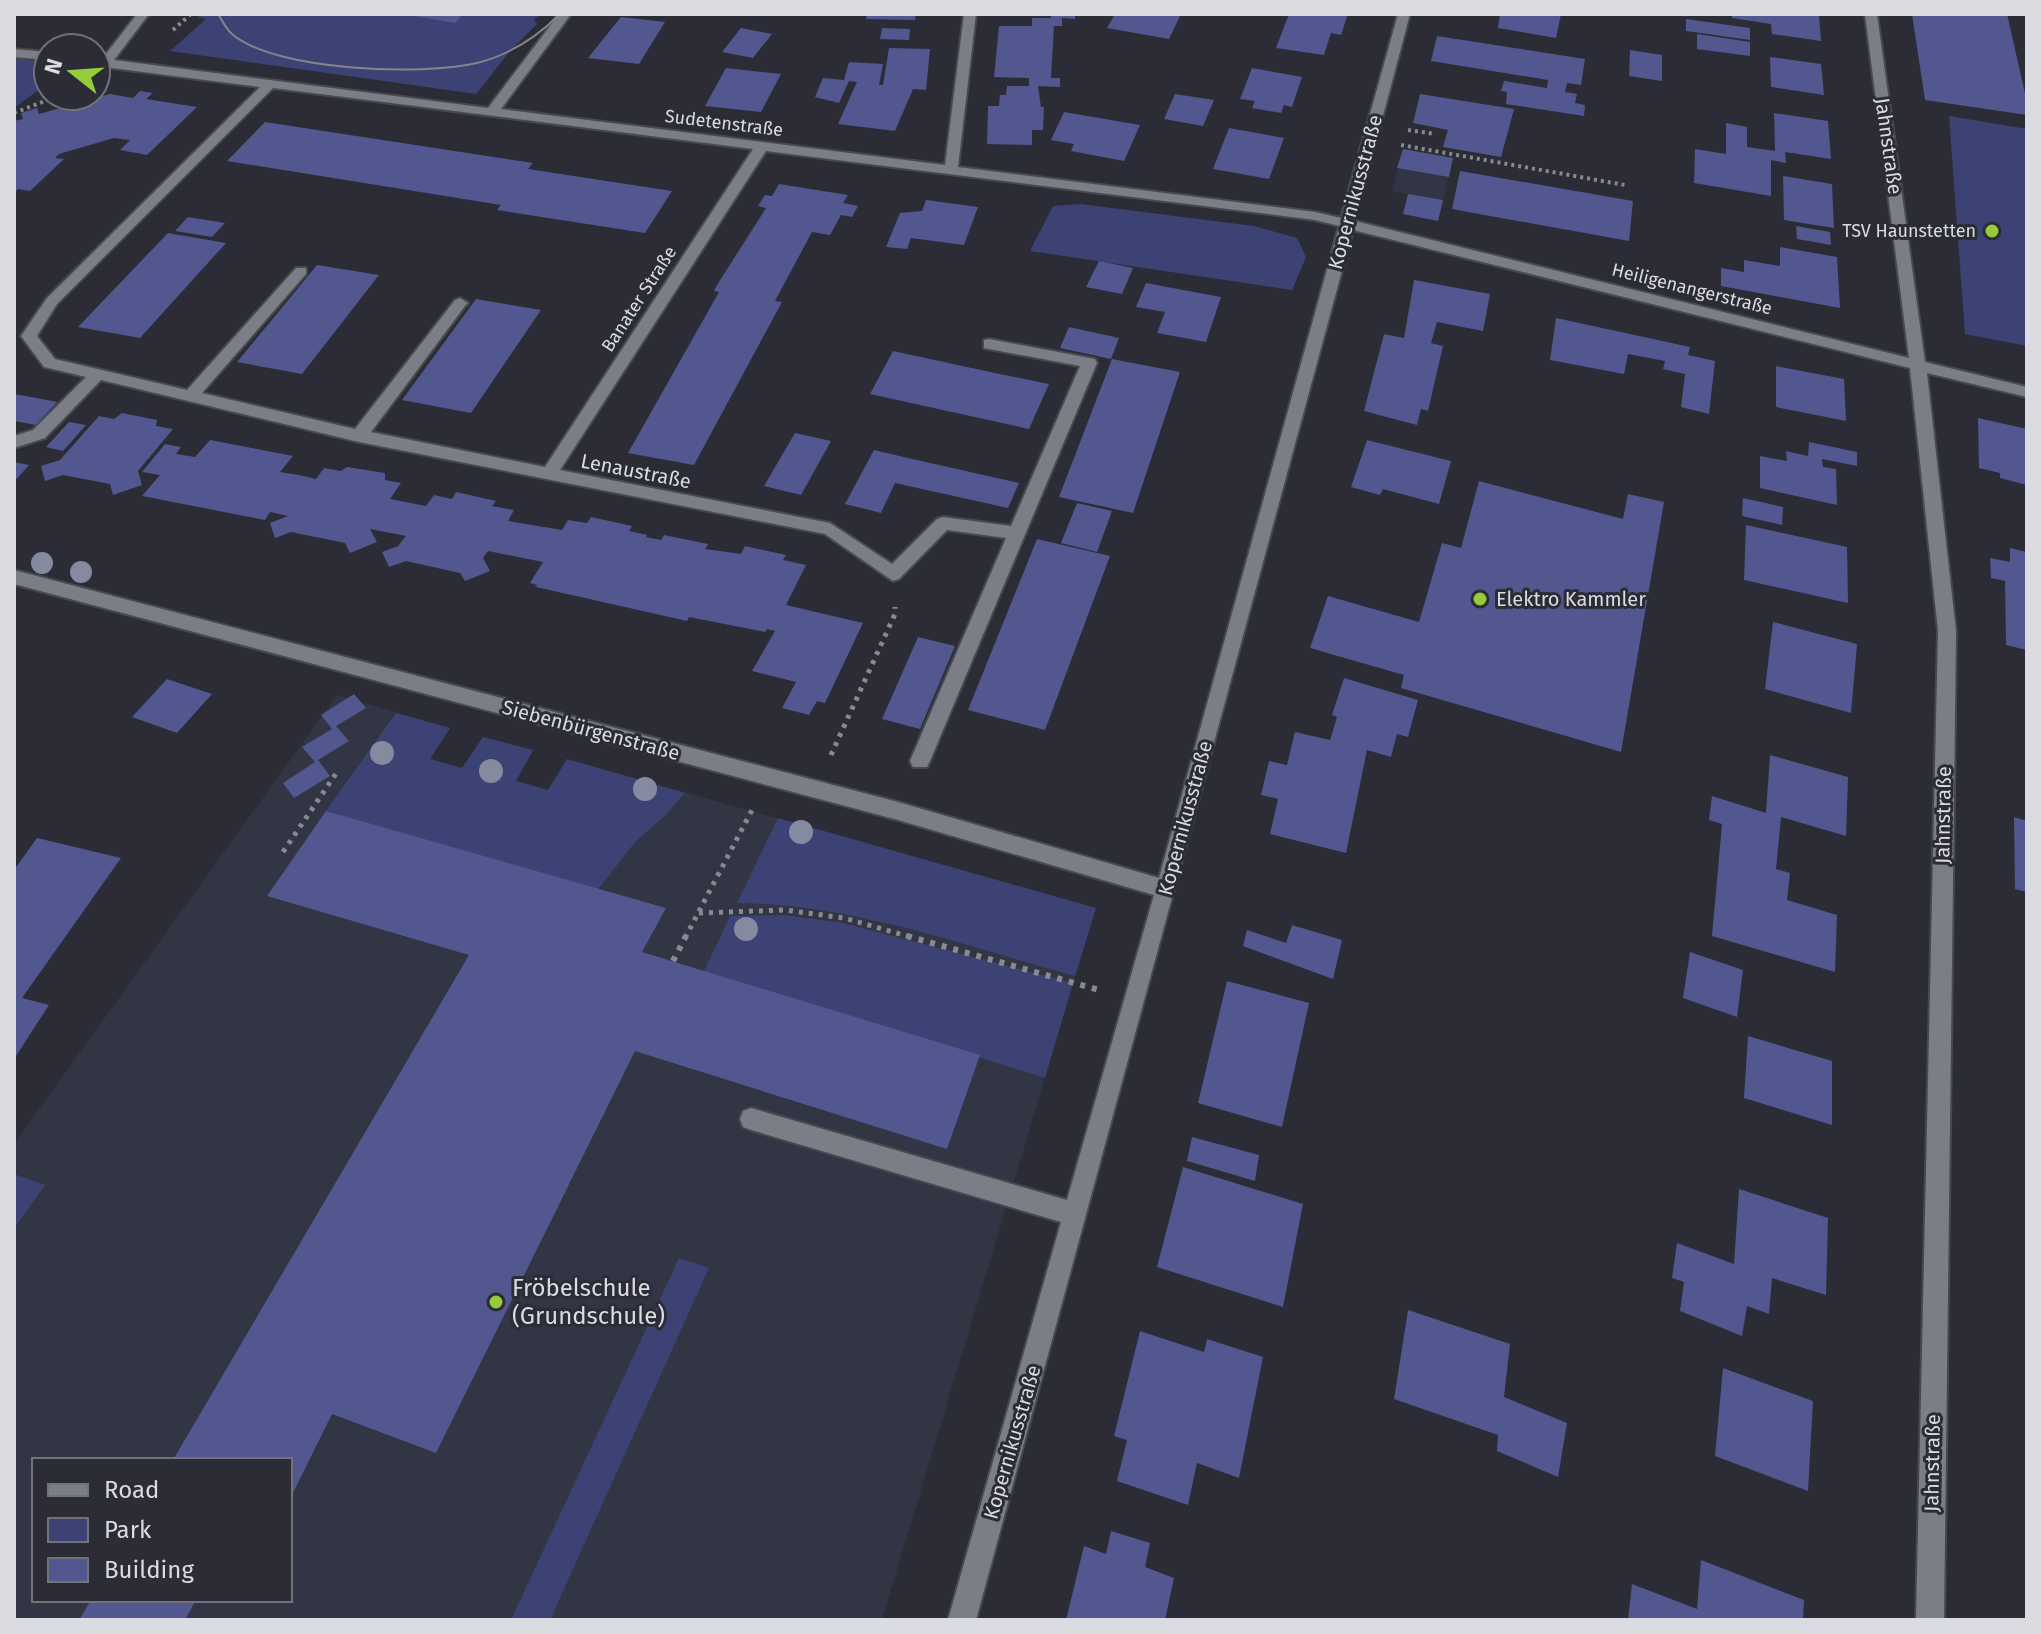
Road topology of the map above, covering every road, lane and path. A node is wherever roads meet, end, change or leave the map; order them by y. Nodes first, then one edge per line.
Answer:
1 (143, 14) edge
2 (565, 14) edge
3 (970, 14) edge
4 (1404, 14) edge
5 (1871, 14) edge
6 (112, 49) edge
7 (112, 64) edge
8 (269, 85) junction
9 (492, 112) junction
10 (1369, 140) junction
11 (762, 146) junction
12 (951, 169) junction
13 (1625, 185) dead end
14 (1347, 223) junction
15 (301, 271) dead end
16 (460, 303) dead end
17 (989, 344) dead end
18 (1918, 366) junction
19 (98, 374) junction
20 (2027, 392) edge
21 (192, 395) junction
22 (359, 436) junction
23 (14, 442) edge
24 (549, 474) junction
25 (1018, 533) junction
26 (893, 574) junction
27 (14, 577) edge
28 (920, 761) dead end
29 (337, 772) dead end
30 (769, 777) junction
31 (814, 789) junction
32 (283, 852) dead end
33 (1166, 889) junction
34 (699, 913) junction
35 (673, 961) dead end
36 (1135, 1001) junction
37 (751, 1119) dead end
38 (1076, 1214) junction
39 (962, 1620) edge
40 (1930, 1620) edge

1 - 6 street
2 - 9 street
3 - 12 street
4 - 10 street, Kopernikusstraße
5 - 18 street, Jahnstraße
7 - 8 street, Sudetenstraße
8 - 9 street, Sudetenstraße
8 - 19 street, Lenaustraße
9 - 11 street, Sudetenstraße
10 - 13 path
10 - 14 street, Kopernikusstraße
11 - 12 street, Sudetenstraße
11 - 24 street, Banater Straße
12 - 14 street, Sudetenstraße
14 - 18 street, Heiligenangerstraße
14 - 33 street, Kopernikusstraße
15 - 21 street
16 - 22 street
17 - 25 street
18 - 20 street, Heiligenangerstraße
18 - 40 street, Jahnstraße
19 - 21 street, Lenaustraße
19 - 23 street
21 - 22 street, Lenaustraße
22 - 24 street, Lenaustraße
24 - 26 street, Lenaustraße
25 - 26 street
25 - 28 street
26 - 31 path
27 - 30 street, Siebenbürgenstraße
29 - 32 path
30 - 31 street, Siebenbürgenstraße
30 - 34 path
31 - 33 street, Siebenbürgenstraße
33 - 36 street, Kopernikusstraße
34 - 35 path
34 - 36 path
36 - 38 street, Kopernikusstraße
37 - 38 street
38 - 39 street, Kopernikusstraße

